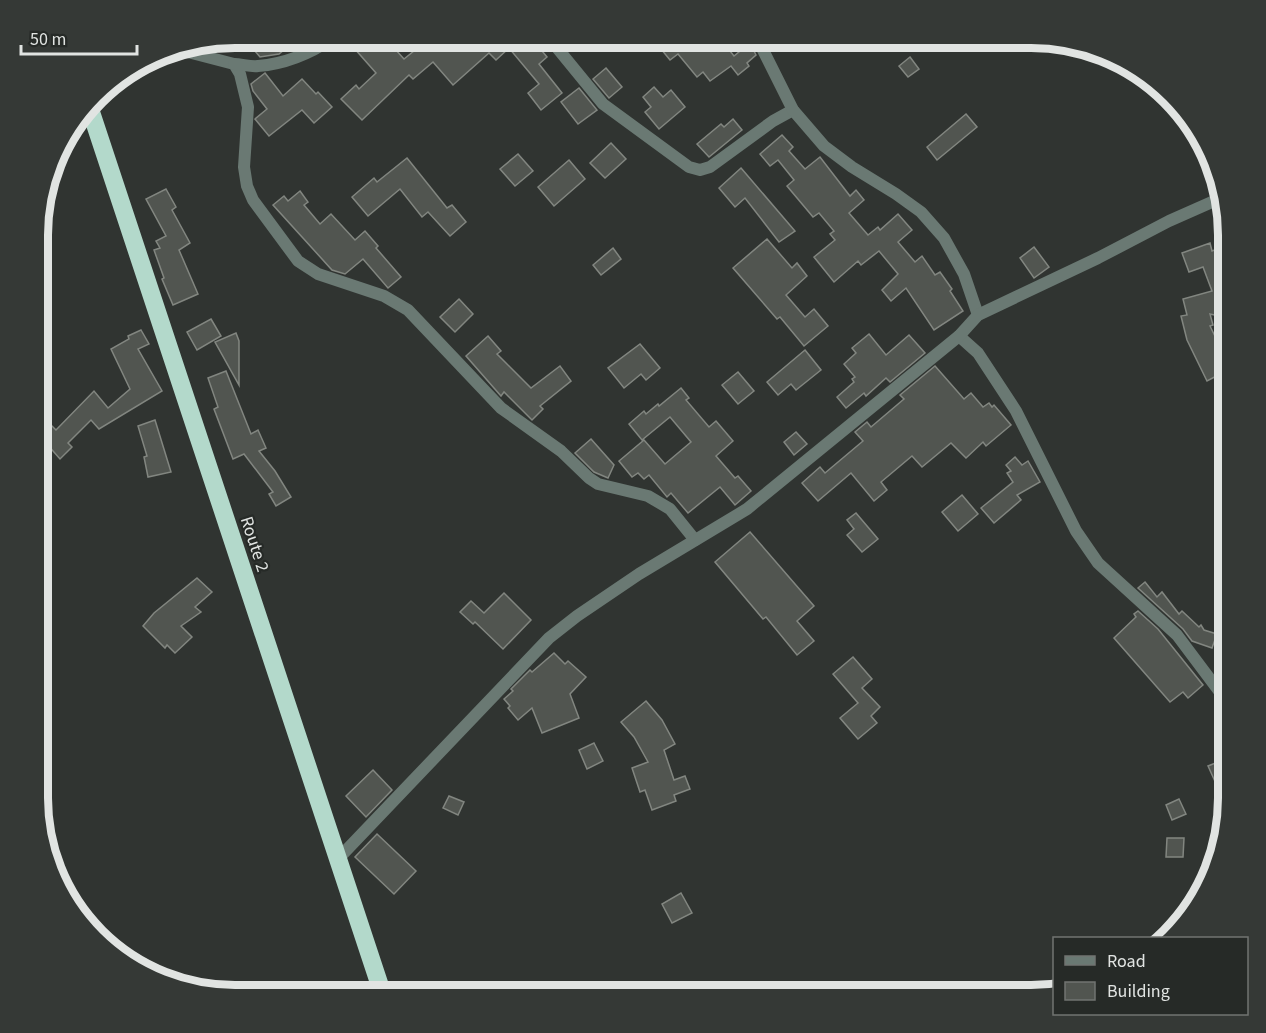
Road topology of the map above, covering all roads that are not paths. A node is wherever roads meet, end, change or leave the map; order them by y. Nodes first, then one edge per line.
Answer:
1 (315, 48) edge
2 (557, 48) edge
3 (762, 48) edge
4 (192, 53) edge
5 (234, 64) junction
6 (793, 110) junction
7 (92, 115) edge
8 (1214, 201) edge
9 (978, 315) junction
10 (959, 336) junction
11 (695, 540) junction
12 (1218, 690) edge
13 (337, 860) junction
14 (380, 985) edge

1 - 5 street
2 - 6 street
3 - 6 street
4 - 5 street
5 - 11 street
6 - 9 street
7 - 13 highway, Route 2
8 - 9 street
9 - 10 street
10 - 11 street
10 - 12 street
11 - 13 street
13 - 14 highway, Route 2

